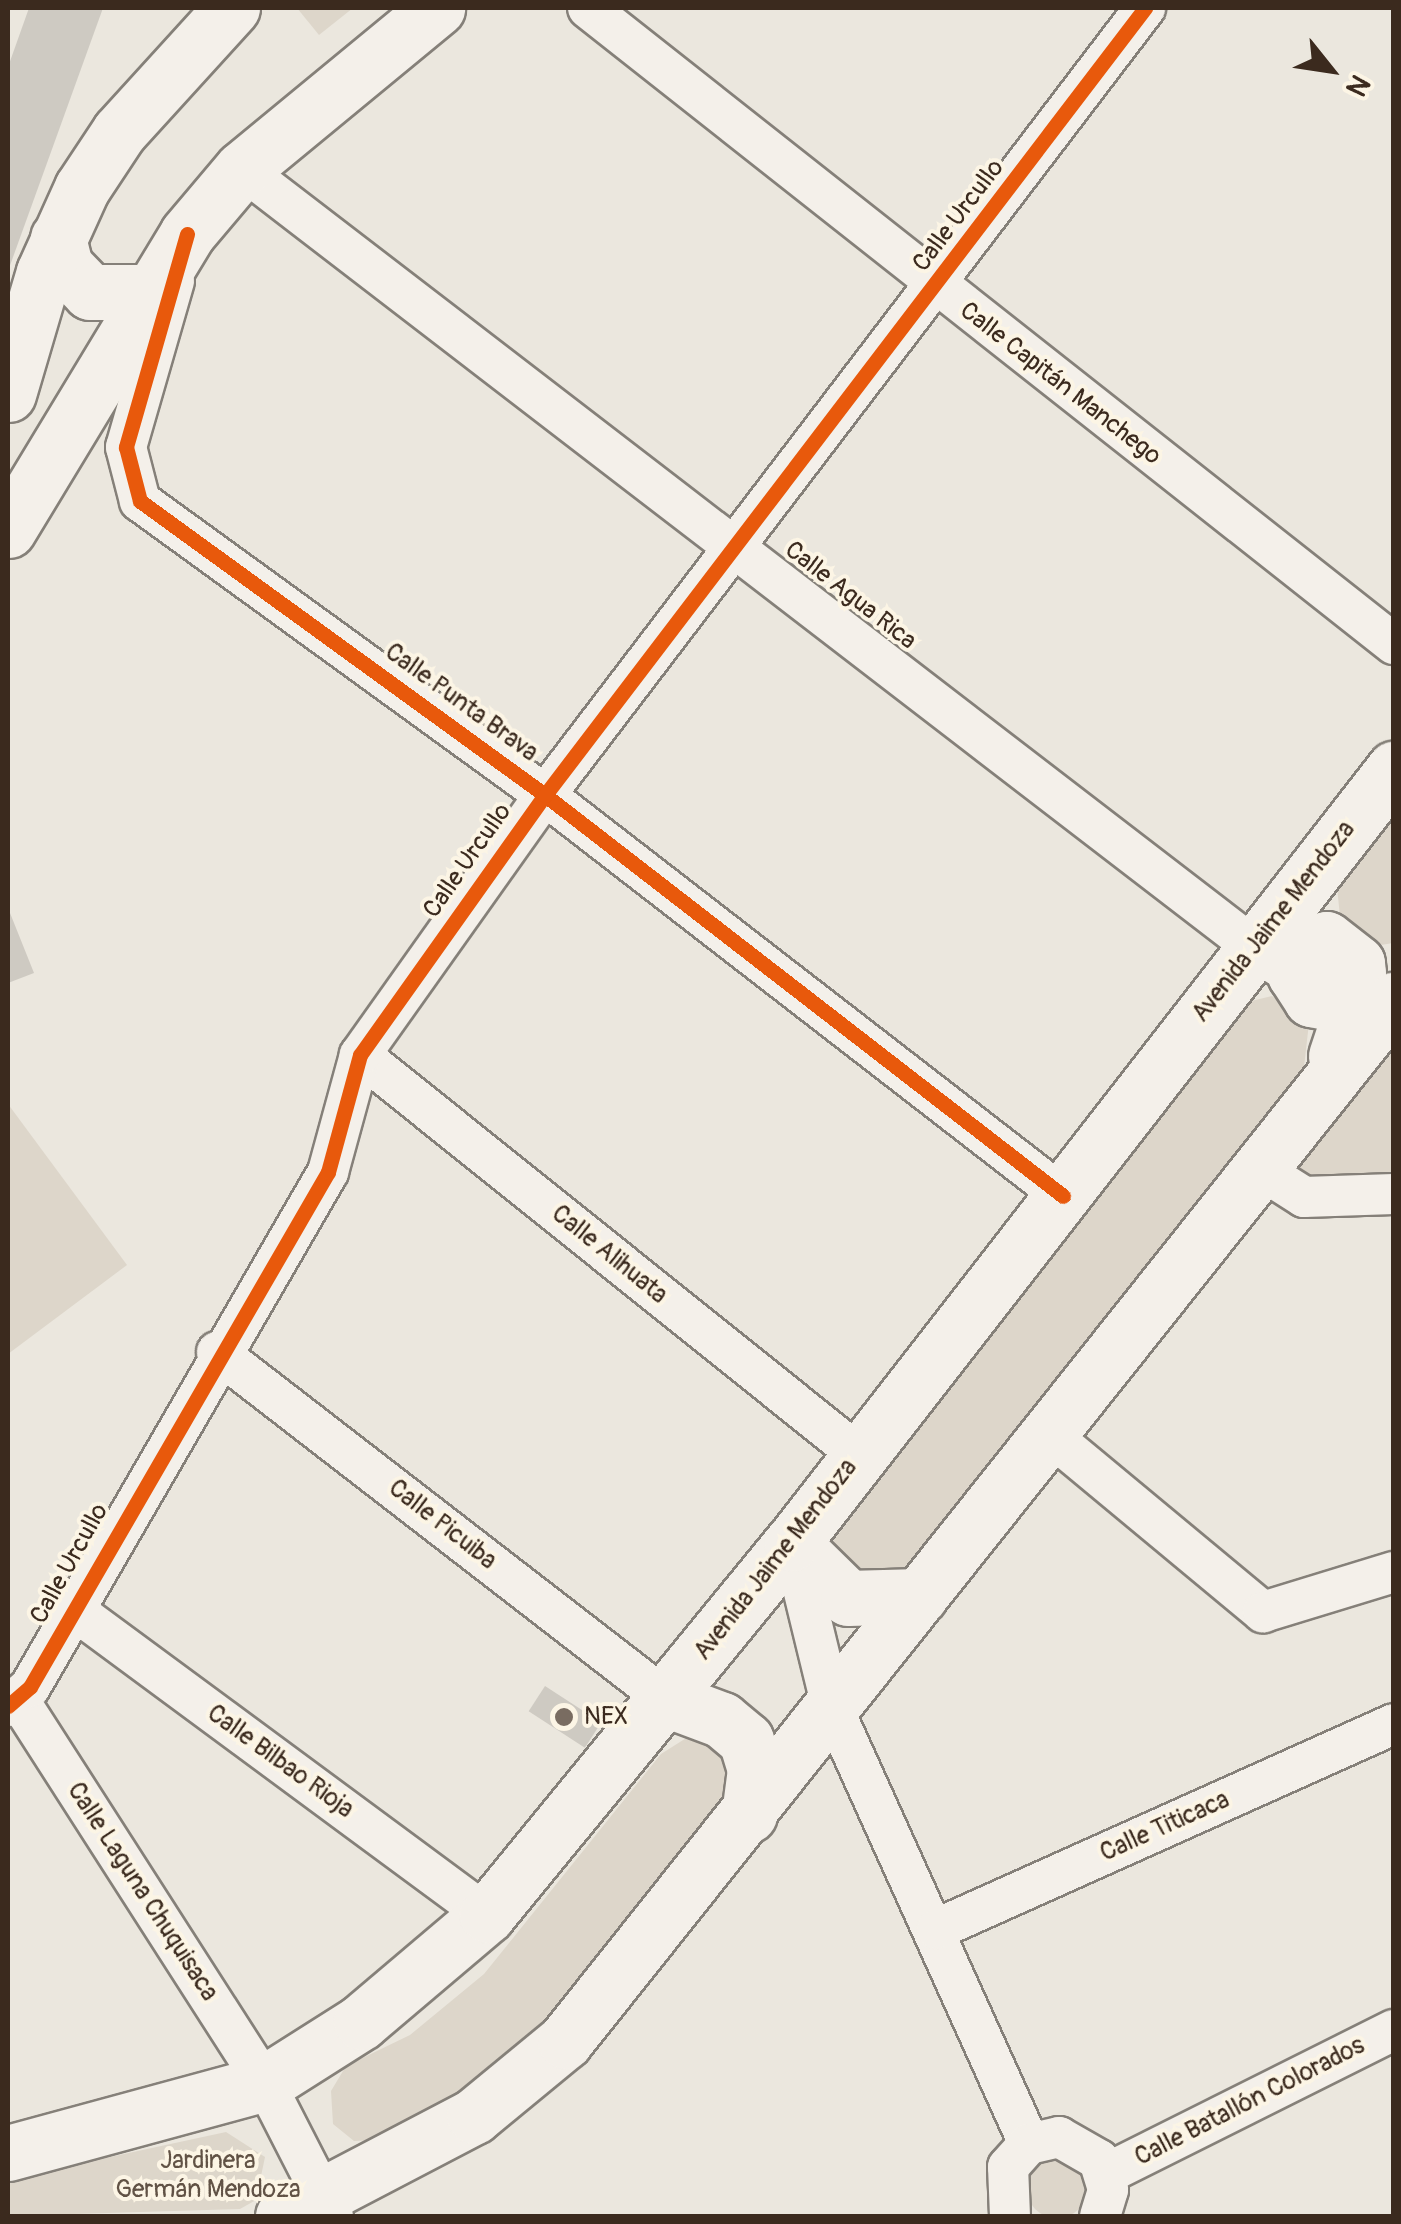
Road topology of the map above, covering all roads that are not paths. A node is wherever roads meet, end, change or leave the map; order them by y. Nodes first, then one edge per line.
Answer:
1 (232, 8) edge
2 (437, 8) edge
3 (588, 8) edge
4 (1145, 8) edge
5 (242, 169) junction
6 (187, 234) junction
7 (58, 238) junction
8 (937, 288) junction
9 (125, 330) junction
10 (9, 388) edge
11 (71, 414) junction
12 (8, 530) edge
13 (738, 542) junction
14 (1394, 644) edge
15 (1394, 768) edge
16 (545, 795) junction
17 (1323, 965) edge
18 (360, 1055) junction
19 (1260, 1169) junction
20 (1394, 1194) edge
21 (1064, 1196) junction
22 (217, 1352) junction
23 (1050, 1436) junction
24 (858, 1454) junction
25 (792, 1543) junction
26 (1394, 1572) edge
27 (920, 1596) junction
28 (74, 1610) junction
29 (666, 1698) junction
30 (14, 1704) edge
31 (832, 1707) junction
32 (1394, 1724) edge
33 (749, 1815) junction
34 (486, 1915) junction
35 (937, 1930) junction
36 (1394, 2030) edge
37 (265, 2083) junction
38 (1029, 2144) junction
39 (8, 2153) edge
40 (1106, 2174) junction
41 (314, 2211) edge
42 (1005, 2215) edge
43 (1100, 2216) edge

1 - 7 main road
2 - 5 main road
3 - 8 street, Calle Capitán Manchego
4 - 8 street, Calle Urcullo
5 - 6 main road
5 - 13 street, Calle Agua Rica
6 - 9 main road
6 - 9 street, Calle Punta Brava
7 - 9 main road
7 - 10 main road
8 - 13 street, Calle Urcullo
8 - 14 street, Calle Capitán Manchego
9 - 11 main road
9 - 16 street, Calle Punta Brava
10 - 11 main road
11 - 12 main road
13 - 16 street, Calle Urcullo
13 - 17 street, Calle Agua Rica
15 - 17 main road, Avenida Jaime Mendoza
16 - 18 street, Calle Urcullo
16 - 21 street, Calle Punta Brava
17 - 19 main road, Avenida Jaime Mendoza
17 - 21 main road, Avenida Jaime Mendoza
18 - 22 street, Calle Urcullo
18 - 24 street, Calle Alihuata
19 - 20 street
19 - 23 main road, Avenida Jaime Mendoza
21 - 24 main road, Avenida Jaime Mendoza
22 - 28 street, Calle Urcullo
22 - 29 street, Calle Picuiba
23 - 26 street
23 - 27 main road, Avenida Jaime Mendoza
24 - 25 main road, Avenida Jaime Mendoza
25 - 27 main road
25 - 29 main road, Avenida Jaime Mendoza
25 - 31 street
27 - 31 main road, Avenida Jaime Mendoza
28 - 30 street, Calle Urcullo
28 - 34 street, Calle Bilbao Rioja
29 - 33 main road
29 - 34 main road, Avenida Jaime Mendoza
30 - 37 street, Calle Laguna Chuquisaca
31 - 33 main road, Avenida Jaime Mendoza
31 - 35 street
32 - 35 street, Calle Titicaca
33 - 41 main road, Avenida Jaime Mendoza
34 - 37 main road, Avenida Jaime Mendoza
35 - 38 street
36 - 40 street, Calle Batallón Colorados
37 - 39 main road, Avenida Jaime Mendoza
37 - 41 street, Calle Laguna Chuquisaca
38 - 40 street
38 - 42 street
40 - 43 street

